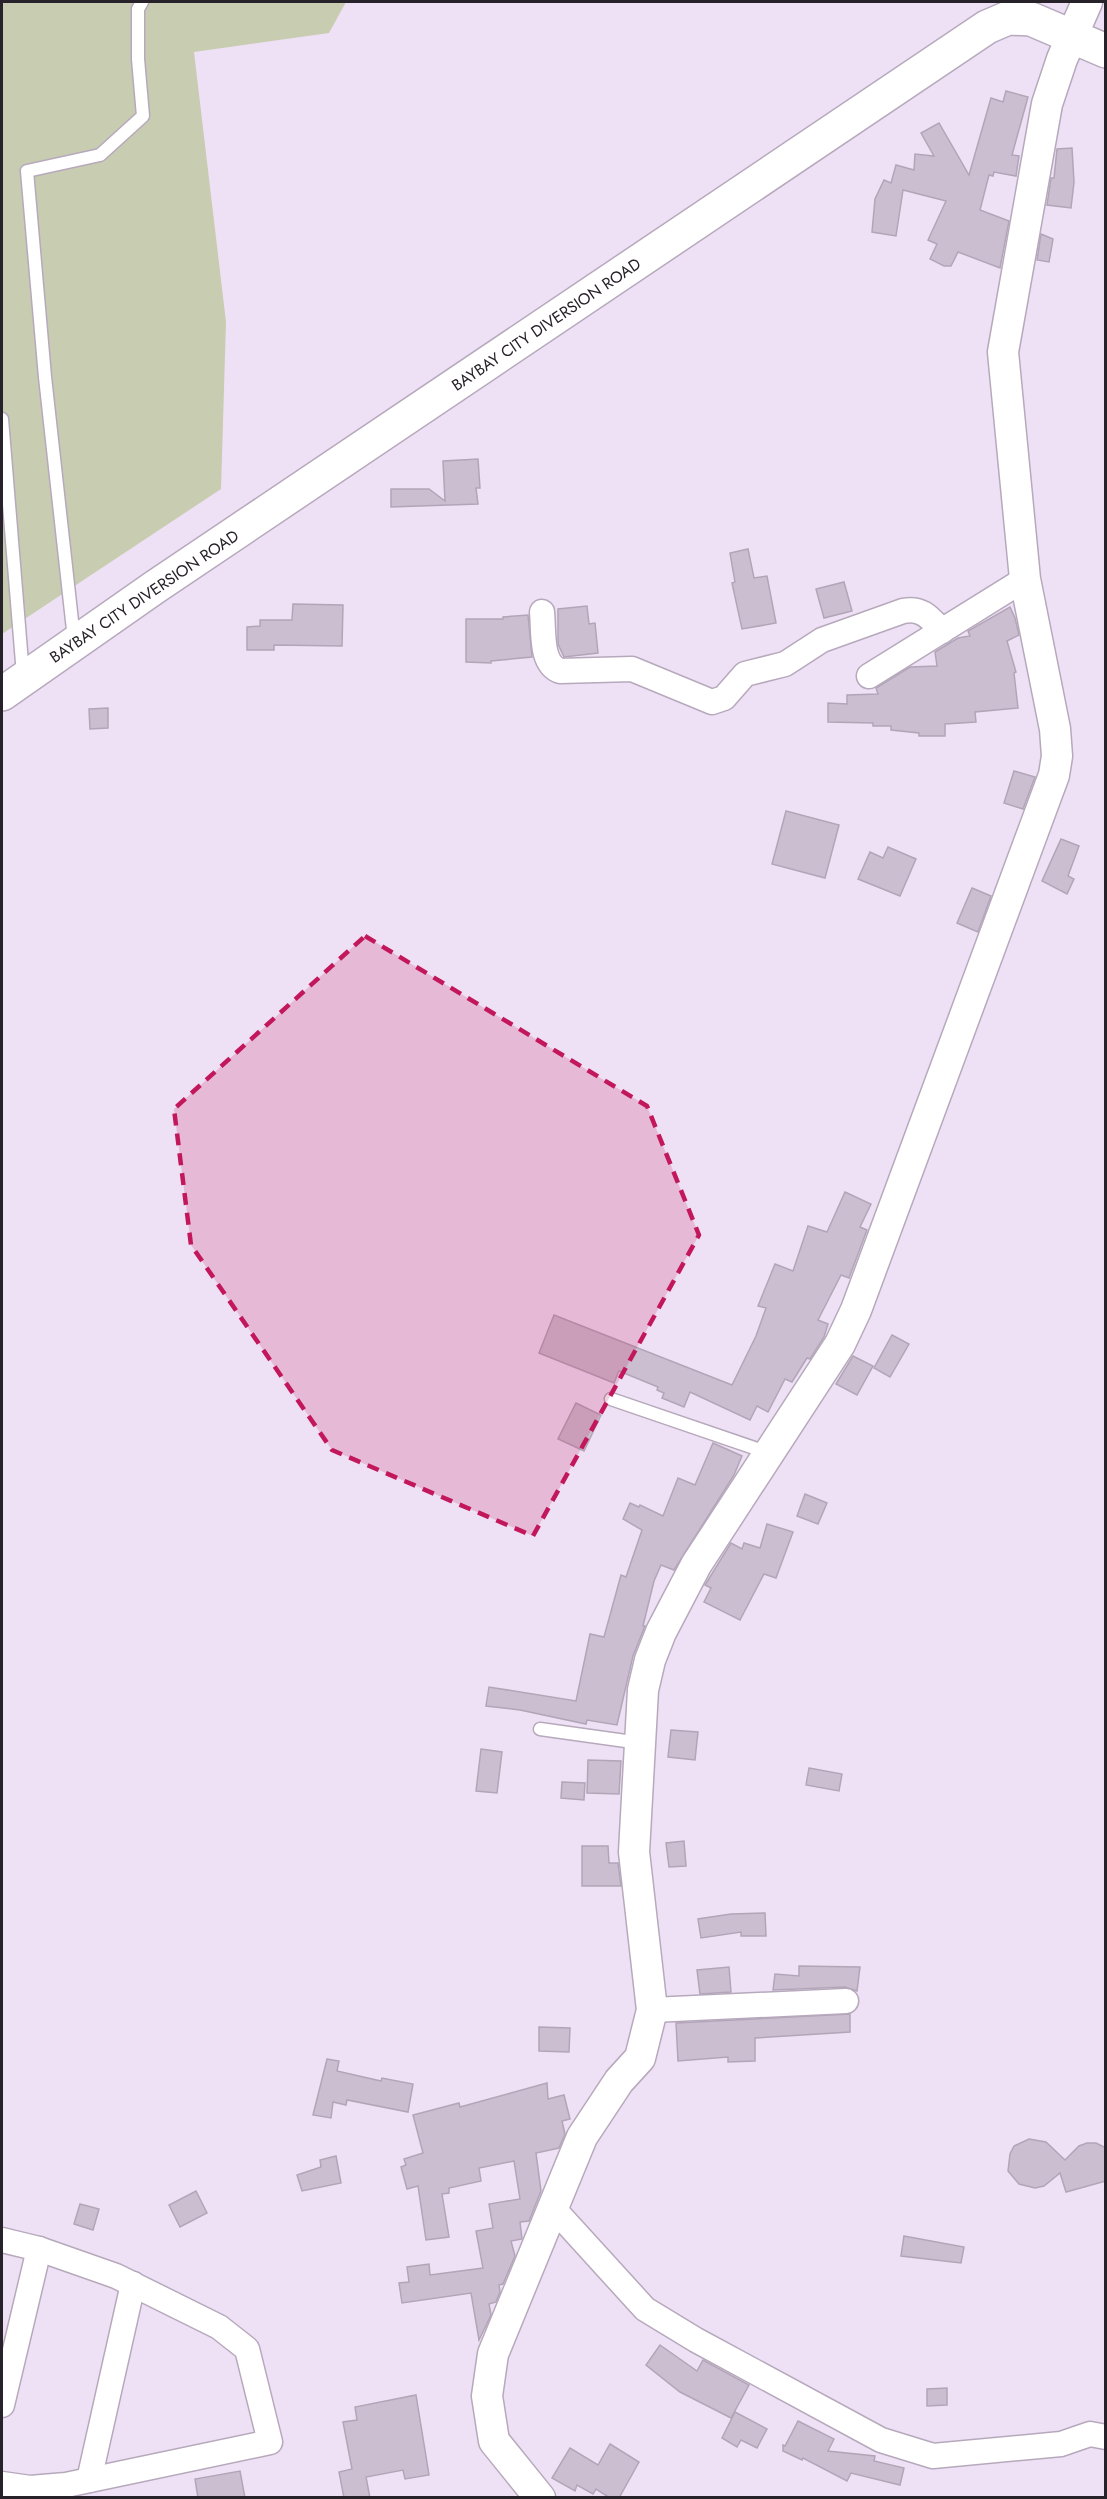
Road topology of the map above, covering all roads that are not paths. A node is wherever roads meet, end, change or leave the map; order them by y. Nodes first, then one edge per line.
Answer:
1 (142, 2) edge
2 (1087, 2) edge
3 (1070, 37) junction
4 (1106, 51) edge
5 (2, 419) edge
6 (1025, 579) junction
7 (542, 612) dead end
8 (942, 631) junction
9 (75, 643) junction
10 (869, 676) dead end
11 (12, 686) edge
12 (611, 1399) dead end
13 (769, 1453) junction
14 (540, 1729) dead end
15 (641, 1743) junction
16 (846, 2001) dead end
17 (652, 2010) junction
18 (554, 2209) junction
19 (2, 2240) edge
20 (39, 2249) junction
21 (133, 2284) junction
22 (2, 2405) edge
23 (1106, 2437) edge
24 (89, 2480) junction
25 (2, 2484) edge
26 (540, 2498) edge

1 - 9 lane
2 - 3 street
3 - 4 highway, BAYBAY CITY DIVERSION ROAD
3 - 6 street
3 - 9 highway, BAYBAY CITY DIVERSION ROAD
5 - 11 lane
6 - 8 street
6 - 13 street
7 - 8 street
8 - 10 street
9 - 11 highway, BAYBAY CITY DIVERSION ROAD
12 - 13 lane
13 - 15 street
14 - 15 lane
15 - 17 street
16 - 17 street
17 - 18 street
18 - 23 street
18 - 26 street
19 - 20 street
20 - 21 street
20 - 22 street
21 - 24 street
21 - 24 street
24 - 25 street

